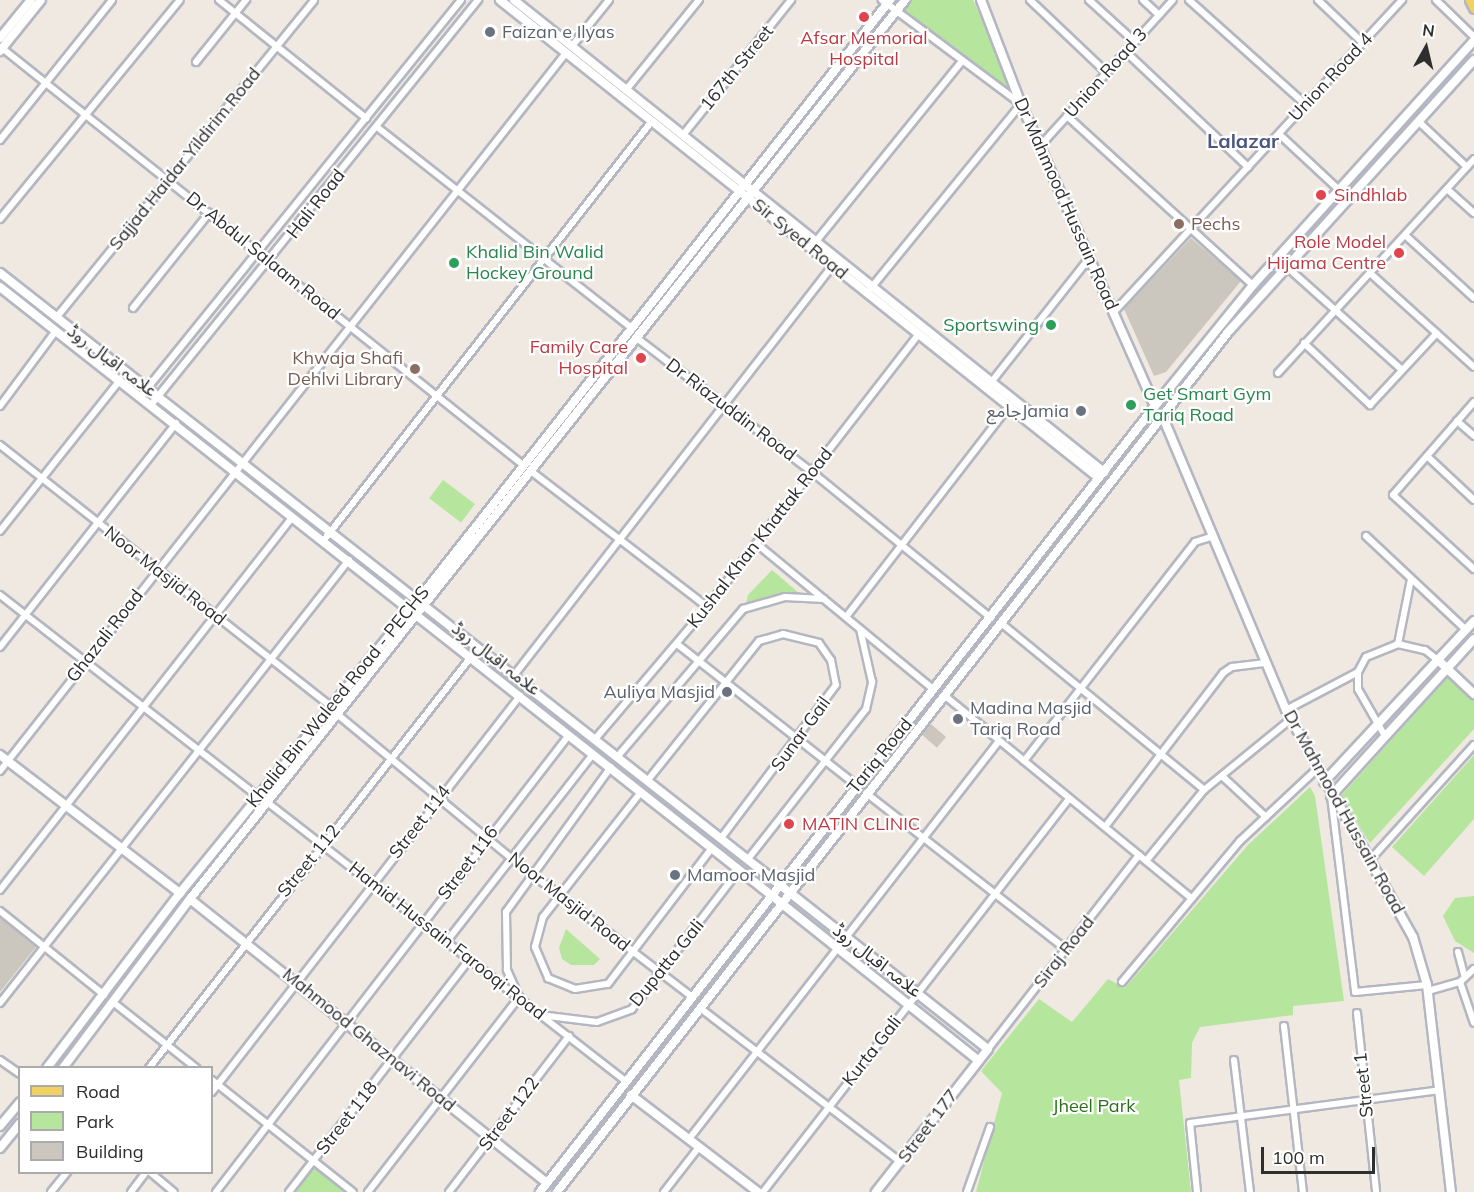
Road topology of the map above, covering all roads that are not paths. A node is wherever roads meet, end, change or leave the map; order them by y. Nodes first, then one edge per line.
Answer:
1 (31, 0) edge
2 (41, 0) edge
3 (112, 0) edge
4 (180, 0) edge
5 (219, 0) edge
6 (246, 0) edge
7 (314, 0) edge
8 (461, 0) edge
9 (478, 0) edge
10 (500, 0) edge
11 (514, 0) edge
12 (609, 0) edge
13 (699, 0) edge
14 (791, 0) edge
15 (905, 0) edge
16 (981, 0) edge
17 (1030, 0) edge
18 (1089, 0) edge
19 (1143, 0) edge
20 (1173, 0) edge
21 (1190, 0) edge
22 (1318, 0) edge
23 (1402, 0) edge
24 (1436, 0) edge
25 (886, 1) edge
26 (1472, 1) edge
27 (1474, 8) edge
28 (894, 10) junction
29 (236, 13) junction
30 (1159, 15) junction
31 (0, 38) edge
32 (1474, 38) edge
33 (1135, 42) junction
34 (1363, 43) junction
35 (277, 45) junction
36 (1, 49) edge
37 (569, 49) junction
38 (1126, 52) junction
39 (1474, 60) edge
40 (962, 61) junction
41 (196, 62) dead end
42 (586, 63) junction
43 (1107, 73) junction
44 (47, 83) junction
45 (626, 90) junction
46 (1021, 104) junction
47 (1306, 105) junction
48 (84, 114) junction
49 (368, 116) junction
50 (1067, 116) junction
51 (652, 121) junction
52 (1418, 122) junction
53 (361, 124) junction
54 (378, 125) junction
55 (668, 128) junction
56 (371, 134) junction
57 (1279, 134) junction
58 (683, 135) junction
59 (0, 140) edge
60 (1040, 146) junction
61 (1474, 159) edge
62 (1467, 166) junction
63 (1248, 167) junction
64 (754, 171) junction
65 (764, 179) junction
66 (167, 180) junction
67 (1447, 189) junction
68 (739, 190) junction
69 (1339, 190) junction
70 (457, 192) junction
71 (748, 198) junction
72 (209, 213) junction
73 (1474, 213) edge
74 (0, 219) edge
75 (1191, 229) junction
76 (1405, 234) junction
77 (813, 245) junction
78 (258, 252) junction
79 (1090, 257) junction
80 (544, 260) junction
81 (270, 262) junction
82 (833, 265) junction
83 (1287, 267) junction
84 (0, 273) edge
85 (1370, 273) junction
86 (1253, 285) junction
87 (0, 287) edge
88 (870, 290) junction
89 (1474, 297) edge
90 (133, 308) dead end
91 (1336, 309) junction
92 (1114, 312) junction
93 (56, 318) junction
94 (629, 326) junction
95 (350, 327) junction
96 (55, 332) junction
97 (1437, 333) junction
98 (920, 334) junction
99 (638, 339) junction
100 (1304, 344) junction
101 (1472, 362) edge
102 (1402, 370) junction
103 (1278, 373) dead end
104 (120, 380) junction
105 (989, 385) junction
106 (148, 388) junction
107 (158, 395) junction
108 (141, 396) junction
109 (437, 396) junction
110 (1474, 402) edge
111 (724, 404) junction
112 (151, 405) junction
113 (0, 406) edge
114 (1009, 406) junction
115 (1155, 406) junction
116 (1162, 415) junction
117 (1457, 422) junction
118 (176, 423) junction
119 (1474, 436) edge
120 (0, 445) edge
121 (1427, 456) junction
122 (243, 464) junction
123 (523, 465) junction
124 (532, 472) junction
125 (812, 472) junction
126 (235, 474) junction
127 (1101, 475) junction
128 (41, 478) junction
129 (1474, 500) edge
130 (292, 517) junction
131 (97, 521) junction
132 (0, 531) edge
133 (330, 532) junction
134 (1366, 536) dead end
135 (617, 537) junction
136 (1210, 537) junction
137 (324, 540) junction
138 (757, 544) junction
139 (902, 545) junction
140 (349, 560) junction
141 (157, 568) junction
142 (1474, 569) edge
143 (1411, 579) junction
144 (0, 595) edge
145 (420, 598) junction
146 (824, 599) junction
147 (428, 605) junction
148 (707, 607) junction
149 (411, 609) junction
150 (24, 615) junction
151 (215, 615) junction
152 (420, 616) junction
153 (846, 617) junction
154 (991, 618) junction
155 (1474, 621) edge
156 (1001, 623) junction
157 (860, 629) junction
158 (1466, 630) junction
159 (1474, 639) edge
160 (677, 644) junction
161 (1398, 644) junction
162 (0, 647) edge
163 (471, 657) junction
164 (271, 659) junction
165 (1438, 660) junction
166 (699, 661) junction
167 (84, 663) junction
168 (1266, 663) junction
169 (1446, 669) junction
170 (1358, 672) junction
171 (515, 674) junction
172 (724, 682) junction
173 (1082, 689) junction
174 (934, 690) junction
175 (1474, 694) edge
176 (944, 695) junction
177 (520, 696) junction
178 (331, 706) junction
179 (142, 709) junction
180 (1286, 710) junction
181 (337, 714) junction
182 (1291, 719) junction
183 (1376, 727) junction
184 (569, 735) junction
185 (1385, 736) junction
186 (596, 738) junction
187 (798, 740) junction
188 (999, 741) junction
189 (1474, 745) edge
190 (197, 753) junction
191 (593, 754) junction
192 (0, 755) edge
193 (1161, 755) junction
194 (618, 756) junction
195 (389, 759) junction
196 (8, 761) junction
197 (1024, 761) junction
198 (828, 763) junction
199 (611, 767) junction
200 (1317, 769) junction
201 (0, 771) edge
202 (1222, 776) junction
203 (648, 780) junction
204 (1324, 782) junction
205 (856, 785) junction
206 (1204, 790) junction
207 (641, 792) junction
208 (866, 793) junction
209 (257, 796) junction
210 (1331, 796) junction
211 (438, 798) junction
212 (1070, 798) junction
213 (267, 802) junction
214 (65, 806) junction
215 (1266, 817) junction
216 (1105, 827) junction
217 (487, 837) junction
218 (923, 837) junction
219 (721, 838) junction
220 (323, 844) junction
221 (712, 848) junction
222 (121, 850) junction
223 (1139, 855) junction
224 (511, 858) junction
225 (748, 859) junction
226 (1370, 860) junction
227 (1146, 861) junction
228 (739, 870) junction
229 (530, 873) junction
230 (373, 883) junction
231 (779, 884) junction
232 (0, 890) edge
233 (789, 892) junction
234 (180, 893) junction
235 (994, 893) junction
236 (558, 894) junction
237 (770, 894) junction
238 (1191, 898) junction
239 (190, 899) junction
240 (781, 903) junction
241 (0, 911) edge
242 (423, 921) junction
243 (846, 937) junction
244 (245, 940) junction
245 (447, 941) junction
246 (45, 946) junction
247 (837, 948) junction
248 (1066, 949) junction
249 (633, 951) junction
250 (1458, 952) dead end
251 (470, 959) junction
252 (1474, 969) edge
253 (661, 974) junction
254 (1464, 975) junction
255 (295, 979) junction
256 (1122, 982) dead end
257 (1460, 982) junction
258 (1427, 988) junction
259 (917, 993) junction
260 (104, 995) junction
261 (691, 996) junction
262 (519, 998) junction
263 (0, 1003) edge
264 (114, 1003) junction
265 (908, 1004) junction
266 (700, 1008) junction
267 (539, 1013) junction
268 (1357, 1013) dead end
269 (344, 1023) junction
270 (1474, 1023) edge
271 (1284, 1026) dead end
272 (569, 1036) junction
273 (167, 1045) junction
274 (988, 1049) junction
275 (756, 1051) junction
276 (0, 1060) edge
277 (978, 1060) junction
278 (1234, 1060) dead end
279 (392, 1061) junction
280 (49, 1066) edge
281 (65, 1066) edge
282 (151, 1066) edge
283 (193, 1066) edge
284 (18, 1073) edge
285 (626, 1081) junction
286 (214, 1082) edge
287 (1440, 1090) junction
288 (631, 1095) junction
289 (1365, 1099) junction
290 (441, 1100) junction
291 (18, 1104) edge
292 (829, 1107) junction
293 (1293, 1108) junction
294 (1240, 1116) junction
295 (267, 1124) junction
296 (0, 1126) edge
297 (18, 1126) edge
298 (990, 1127) dead end
299 (490, 1138) junction
300 (688, 1139) junction
301 (699, 1147) junction
302 (0, 1148) edge
303 (313, 1160) junction
304 (901, 1162) junction
305 (66, 1174) edge
306 (147, 1174) edge
307 (149, 1174) edge
308 (547, 1183) junction
309 (51, 1192) edge
310 (130, 1192) edge
311 (174, 1192) edge
312 (216, 1192) edge
313 (289, 1192) edge
314 (353, 1192) edge
315 (368, 1192) edge
316 (449, 1192) edge
317 (540, 1192) edge
318 (557, 1192) edge
319 (664, 1192) edge
320 (758, 1192) edge
321 (763, 1192) edge
322 (876, 1192) edge
323 (967, 1192) edge
324 (1197, 1192) edge
325 (1250, 1192) edge
326 (1303, 1192) edge
327 (1376, 1192) edge
328 (1451, 1192) edge

1 - 31 main road
2 - 36 main road
3 - 44 street
4 - 48 street
5 - 29 street
6 - 29 street
7 - 35 street, Sajjad Haidar Yildirim Road
8 - 49 street, Hali Road
9 - 54 street, Hali Road
10 - 37 main road, Sir Syed Road
11 - 37 main road, Sir Syed Road
12 - 37 street, Ghazali Road
13 - 45 street
14 - 58 street, 167th Street
15 - 28 main road, Khalid Bin Waleed Road - PECHS
16 - 46 street, Dr Mahmood Hussain Road
17 - 43 street
18 - 33 street
19 - 30 street
20 - 30 street, Union Road 3
21 - 47 street
22 - 34 street
23 - 34 street, Union Road 4
24 - 32 street
25 - 28 street
25 - 64 main road, Khalid Bin Waleed Road - PECHS
26 - 27 main road
28 - 40 street
28 - 65 main road, Khalid Bin Waleed Road - PECHS
29 - 35 street
29 - 41 street
30 - 33 street, Union Road 3
32 - 69 main road, Tariq Road
33 - 38 street, Union Road 3
34 - 47 street, Union Road 4
35 - 49 street
35 - 66 street, Sajjad Haidar Yildirim Road
36 - 44 street, Dr Abdul Salaam Road
37 - 42 main road, Sir Syed Road
37 - 70 street, Ghazali Road
38 - 43 street, Union Road 3
38 - 63 street
39 - 52 main road, Tariq Road
40 - 46 street
40 - 77 street
42 - 45 main road, Sir Syed Road
42 - 51 main road, Sir Syed Road
43 - 50 street, Union Road 3
44 - 48 street, Dr Abdul Salaam Road
44 - 59 street
45 - 55 main road, Sir Syed Road
46 - 60 street, Dr Mahmood Hussain Road
46 - 88 street
47 - 57 street, Union Road 4
48 - 66 street, Dr Abdul Salaam Road
48 - 74 street
49 - 53 street, Hali Road
49 - 54 street
50 - 60 street, Union Road 3
50 - 75 street
51 - 55 main road, Sir Syed Road
51 - 80 street
52 - 62 street
52 - 83 main road, Tariq Road
53 - 56 street
53 - 78 street, Hali Road
54 - 56 street, Hali Road
54 - 70 street
55 - 58 main road, Sir Syed Road
55 - 68 main road, Sir Syed Road
56 - 81 street, Hali Road
57 - 63 street, Union Road 4
57 - 69 street
58 - 68 main road, Sir Syed Road
60 - 79 street, Dr Mahmood Hussain Road
61 - 62 street
62 - 67 street
63 - 75 street, Union Road 4
64 - 65 main road
64 - 68 main road, Khalid Bin Waleed Road - PECHS
65 - 71 main road, Khalid Bin Waleed Road - PECHS
66 - 72 street, Dr Abdul Salaam Road
66 - 93 street, Sajjad Haidar Yildirim Road
67 - 73 street
67 - 76 street
68 - 71 main road, Sir Syed Road
68 - 71 main road
68 - 94 main road, Khalid Bin Waleed Road - PECHS
69 - 86 main road, Tariq Road
70 - 80 street
70 - 95 street, Ghazali Road
71 - 77 main road, Sir Syed Road
71 - 99 main road, Khalid Bin Waleed Road - PECHS
72 - 78 street, Dr Abdul Salaam Road
72 - 90 street
75 - 86 street
75 - 92 street, Union Road 4
76 - 85 street
76 - 89 street
77 - 82 main road, Sir Syed Road
77 - 88 main road, Sir Syed Road
78 - 81 street, Dr Abdul Salaam Road
78 - 106 street, Hali Road
79 - 92 street, Dr Mahmood Hussain Road
79 - 105 street
80 - 94 street
80 - 109 street
81 - 95 street, Dr Abdul Salaam Road
81 - 107 street, Hali Road
82 - 88 main road, Sir Syed Road
82 - 111 street
83 - 91 street
83 - 116 main road, Tariq Road
84 - 93 main road, علامہ اقبال روڈ
85 - 91 street
85 - 97 street
86 - 115 main road, Tariq Road
87 - 96 main road, علامہ اقبال روڈ
88 - 98 main road, Sir Syed Road
88 - 105 main road, Sir Syed Road
91 - 100 street
91 - 102 street
92 - 115 street, Dr Mahmood Hussain Road
93 - 106 main road, علامہ اقبال روڈ
94 - 123 main road, Khalid Bin Waleed Road - PECHS
95 - 109 street, Dr Abdul Salaam Road
95 - 122 street, Ghazali Road
96 - 104 main road, علامہ اقبال روڈ
96 - 113 street
97 - 101 street
97 - 102 street
98 - 105 main road, Sir Syed Road
98 - 125 street, Kushal Khan Khattak Road
99 - 111 street, Dr Riazuddin Road
99 - 124 main road, Khalid Bin Waleed Road - PECHS
100 - 102 street
100 - 103 street
104 - 108 main road, علامہ اقبال روڈ
104 - 128 street
105 - 114 main road, Sir Syed Road
105 - 127 main road, Sir Syed Road
106 - 107 main road, علامہ اقبال روڈ
106 - 108 street, Hali Road
107 - 112 street, Hali Road
107 - 122 main road, علامہ اقبال روڈ
108 - 112 main road, علامہ اقبال روڈ
109 - 123 street, Dr Abdul Salaam Road
109 - 133 street
110 - 117 street
111 - 125 street, Dr Riazuddin Road
111 - 135 street
112 - 118 main road, علامہ اقبال روڈ
114 - 127 main road, Sir Syed Road
114 - 139 street
115 - 127 main road, Tariq Road
116 - 136 main road, Dr Mahmood Hussain Road
116 - 156 main road, Tariq Road
117 - 119 street
117 - 121 street
118 - 126 main road, علامہ اقبال روڈ
118 - 131 street
120 - 128 street, Noor Masjid Road
121 - 129 street
121 - 142 street
122 - 126 street, Ghazali Road
122 - 133 main road, علامہ اقبال روڈ
123 - 145 main road, Khalid Bin Waleed Road - PECHS
124 - 135 street
124 - 147 main road, Khalid Bin Waleed Road - PECHS
125 - 138 street, Kushal Khan Khattak Road
125 - 139 street, Dr Riazuddin Road
126 - 130 main road, علامہ اقبال روڈ
126 - 141 street, Ghazali Road
127 - 154 main road, Tariq Road
128 - 131 street, Noor Masjid Road
128 - 132 street
130 - 137 main road, علامہ اقبال روڈ
130 - 151 street
131 - 141 street, Noor Masjid Road
131 - 150 street
133 - 137 street
133 - 145 main road, علامہ اقبال روڈ
134 - 143 street
135 - 148 street
135 - 171 street
136 - 168 main road, Dr Mahmood Hussain Road
136 - 173 street
137 - 140 main road, علامہ اقبال روڈ
138 - 146 street
138 - 148 street, Kushal Khan Khattak Road
139 - 153 street
139 - 154 street, Dr Riazuddin Road
140 - 149 main road, علامہ اقبال روڈ
140 - 164 street
141 - 151 street, Noor Masjid Road
141 - 167 street, Ghazali Road
143 - 158 street
143 - 161 street
144 - 150 street
145 - 147 main road, علامہ اقبال روڈ
145 - 149 main road, Khalid Bin Waleed Road - PECHS
146 - 153 street
146 - 166 street
147 - 152 main road, Khalid Bin Waleed Road - PECHS
147 - 171 main road, علامہ اقبال روڈ
148 - 160 street, Kushal Khan Khattak Road
149 - 152 main road, علامہ اقبال روڈ
149 - 178 main road, Khalid Bin Waleed Road - PECHS
150 - 162 street
150 - 167 street
151 - 164 street, Noor Masjid Road
151 - 179 street
152 - 163 main road, علامہ اقبال روڈ
152 - 181 main road, Khalid Bin Waleed Road - PECHS
153 - 157 street
154 - 174 main road, Tariq Road
155 - 158 main road
156 - 173 street
156 - 176 main road, Tariq Road
157 - 174 street
157 - 198 street
158 - 165 main road
159 - 169 main road
160 - 166 street
160 - 186 street, Kushal Khan Khattak Road
161 - 165 street
161 - 170 street
163 - 177 main road, علامہ اقبال روڈ
163 - 195 street, Street 112
164 - 178 street, Noor Masjid Road
164 - 190 street
165 - 169 main road
165 - 183 main road
166 - 172 street
166 - 194 street
167 - 179 street
167 - 196 street, Ghazali Road
168 - 180 main road, Dr Mahmood Hussain Road
168 - 193 street
169 - 175 main road
169 - 185 main road
170 - 180 street
170 - 183 street
171 - 186 main road, علامہ اقبال روڈ
172 - 187 street
172 - 187 street, Sunar Gail
172 - 203 street, Sunar Gail
173 - 193 street
173 - 197 street
174 - 205 main road, Tariq Road
176 - 188 street
176 - 208 main road, Tariq Road
177 - 184 main road, علامہ اقبال روڈ
177 - 211 street, Street 114
178 - 209 main road, Khalid Bin Waleed Road - PECHS
179 - 190 street
179 - 214 street
180 - 182 main road, Dr Mahmood Hussain Road
181 - 195 street, Noor Masjid Road
181 - 213 main road, Khalid Bin Waleed Road - PECHS
182 - 200 main road, Dr Mahmood Hussain Road
182 - 202 street
183 - 185 street
183 - 204 main road
184 - 191 main road, علامہ اقبال روڈ
184 - 217 street, Street 116
185 - 210 main road
186 - 194 main road, علامہ اقبال روڈ
187 - 198 street
187 - 219 street, Sunar Gail
188 - 197 street
188 - 218 street
189 - 226 street
190 - 209 street
190 - 222 street
191 - 199 main road, علامہ اقبال روڈ
191 - 224 street
192 - 196 street
193 - 206 street
193 - 216 street
194 - 203 main road, علامہ اقبال روڈ
195 - 211 street, Noor Masjid Road
195 - 220 street, Street 112
196 - 201 street, Ghazali Road
196 - 214 street
197 - 212 street
198 - 205 street
198 - 225 street
199 - 207 main road, علامہ اقبال روڈ
199 - 229 street
200 - 204 main road, Dr Mahmood Hussain Road
200 - 215 street
202 - 206 street
202 - 215 street
203 - 219 main road, علامہ اقبال روڈ
204 - 210 main road, Dr Mahmood Hussain Road
205 - 231 main road, Tariq Road
206 - 227 street
207 - 221 main road, علامہ اقبال روڈ
207 - 236 street
208 - 218 street
208 - 233 main road, Tariq Road
209 - 234 main road, Khalid Bin Waleed Road - PECHS
210 - 226 main road, Dr Mahmood Hussain Road
210 - 258 street
211 - 217 street, Noor Masjid Road
211 - 230 street, Street 114
212 - 216 street
212 - 235 street, Kurta Gali
213 - 220 street, Hamid Hussain Farooqi Road
213 - 239 main road, Khalid Bin Waleed Road - PECHS
214 - 222 street
214 - 232 street
215 - 238 street
216 - 223 street
217 - 224 street, Noor Masjid Road
217 - 242 street, Street 116
218 - 235 street
218 - 243 street
219 - 225 main road, علامہ اقبال روڈ
220 - 230 street, Hamid Hussain Farooqi Road
220 - 244 street, Street 112
221 - 228 main road, علامہ اقبال روڈ
221 - 249 street
222 - 234 street
222 - 246 street
223 - 227 street
223 - 248 street, Siraj Road
224 - 229 street, Noor Masjid Road
224 - 245 street
225 - 231 main road, علامہ اقبال روڈ
226 - 258 main road, Dr Mahmood Hussain Road
227 - 238 street
228 - 237 main road, علامہ اقبال روڈ
228 - 253 street, Dupatta Gali
229 - 236 street, Noor Masjid Road
229 - 262 street
230 - 242 street, Hamid Hussain Farooqi Road
230 - 255 street, Street 114
231 - 233 main road, علامہ اقبال روڈ
231 - 237 main road, Tariq Road
233 - 240 main road, Tariq Road
233 - 243 street, علامہ اقبال روڈ
234 - 260 main road, Khalid Bin Waleed Road - PECHS
235 - 248 street
235 - 259 street, Kurta Gali
236 - 249 street, Noor Masjid Road
236 - 249 street
237 - 240 main road, علامہ اقبال روڈ
237 - 261 main road, Tariq Road
238 - 256 street
239 - 244 street, Mahmood Ghaznavi Road
239 - 264 main road, Khalid Bin Waleed Road - PECHS
240 - 247 street, علامہ اقبال روڈ
240 - 266 main road, Tariq Road
241 - 246 street
242 - 245 street, Hamid Hussain Farooqi Road
242 - 269 street, Street 116
243 - 247 street
243 - 259 street, علامہ اقبال روڈ
244 - 255 street, Mahmood Ghaznavi Road
244 - 273 street, Street 112
245 - 251 street, Hamid Hussain Farooqi Road
246 - 260 street
246 - 263 street
247 - 265 street, علامہ اقبال روڈ
247 - 275 street
248 - 274 street, Siraj Road
249 - 253 street, Noor Masjid Road
250 - 254 street
251 - 262 street, Hamid Hussain Farooqi Road
251 - 279 street, Street 118
252 - 254 street
253 - 261 street, Noor Masjid Road
253 - 267 street, Dupatta Gali
254 - 257 street
255 - 269 street, Mahmood Ghaznavi Road
255 - 286 street, Street 114
257 - 258 street
257 - 270 street
258 - 287 main road, Dr Mahmood Hussain Road
259 - 265 street, Kurta Gali
259 - 274 street, علامہ اقبال روڈ
260 - 280 main road, Khalid Bin Waleed Road - PECHS
261 - 285 main road, Tariq Road
262 - 267 street, Hamid Hussain Farooqi Road
262 - 290 street
264 - 273 street
264 - 281 main road, Khalid Bin Waleed Road - PECHS
265 - 277 street, علامہ اقبال روڈ
265 - 292 street, Kurta Gali
266 - 275 street
266 - 288 main road, Tariq Road
267 - 272 street, Hamid Hussain Farooqi Road
268 - 289 street, Street 1
269 - 279 street, Mahmood Ghaznavi Road
269 - 295 street, Street 116
271 - 293 street
272 - 285 street, Hamid Hussain Farooqi Road
272 - 299 street, Street 122
273 - 282 street, Street 112
273 - 283 street
274 - 277 street, Street 177
275 - 292 street
275 - 300 street
276 - 284 street
277 - 304 street, Street 177
278 - 294 street
279 - 290 street, Mahmood Ghaznavi Road
279 - 303 street, Street 118
285 - 308 main road, Tariq Road
286 - 295 street
287 - 289 street
287 - 328 main road, Dr Mahmood Hussain Road
288 - 300 street
288 - 318 main road, Tariq Road
289 - 293 street
289 - 327 street, Street 1
290 - 299 street, Mahmood Ghaznavi Road
290 - 315 street
291 - 296 main road
292 - 304 street
292 - 321 street, Kurta Gali
293 - 294 street
293 - 326 street
294 - 324 street
294 - 325 street
295 - 303 street
295 - 312 street, Street 116
297 - 302 main road
298 - 323 street
299 - 308 street, Mahmood Ghaznavi Road
299 - 316 street, Street 122
300 - 301 street
301 - 319 street
301 - 320 street
303 - 313 street, Street 118
303 - 314 street
304 - 322 street, Street 177
305 - 309 street
306 - 310 street
307 - 311 street
308 - 317 main road, Tariq Road

